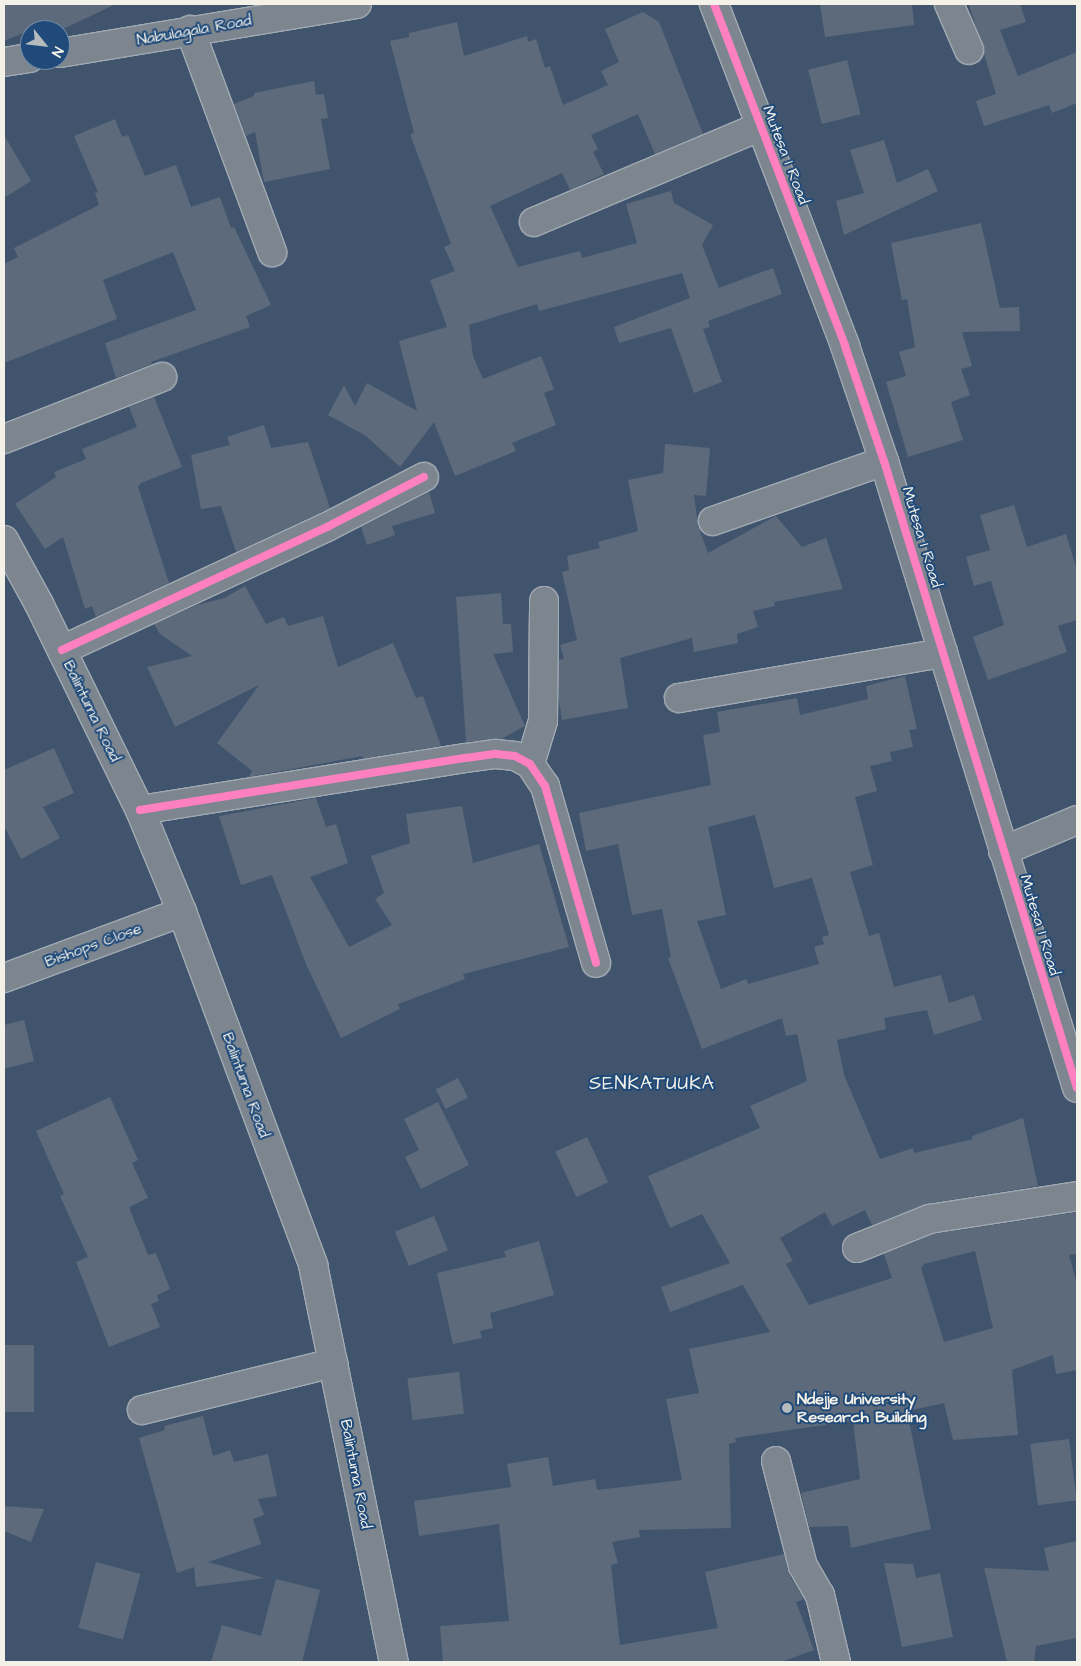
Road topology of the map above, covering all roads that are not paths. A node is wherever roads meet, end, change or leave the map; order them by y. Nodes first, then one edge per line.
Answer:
1 (357, 4) edge
2 (714, 4) edge
3 (949, 4) edge
4 (190, 30) junction
5 (969, 50) dead end
6 (70, 51) edge
7 (20, 60) edge
8 (4, 62) edge
9 (761, 126) junction
10 (534, 222) dead end
11 (272, 252) dead end
12 (162, 377) dead end
13 (4, 439) edge
14 (884, 461) junction
15 (424, 477) dead end
16 (713, 521) dead end
17 (4, 540) edge
18 (544, 601) dead end
19 (62, 650) junction
20 (943, 653) junction
21 (678, 698) dead end
22 (530, 764) junction
23 (140, 810) junction
24 (1077, 820) edge
25 (1003, 851) junction
26 (182, 912) junction
27 (596, 963) dead end
28 (4, 978) edge
29 (1066, 1017) edge
30 (1077, 1088) edge
31 (1077, 1196) edge
32 (857, 1248) dead end
33 (334, 1363) junction
34 (142, 1410) dead end
35 (776, 1462) dead end
36 (394, 1662) edge
37 (836, 1662) edge

1 - 4 street, Nabulagala Road
2 - 9 street, Mutesa 1 Road
3 - 5 street
4 - 6 street, Nabulagala Road
4 - 11 street
7 - 8 street
9 - 10 street
9 - 14 street, Mutesa 1 Road
12 - 13 street
14 - 16 street
14 - 20 street, Mutesa 1 Road
15 - 19 street
17 - 19 street, Balintuma Road
18 - 22 street
19 - 23 street, Balintuma Road
20 - 21 street
20 - 25 street, Mutesa 1 Road
22 - 23 street
22 - 27 street
23 - 26 street, Balintuma Road
24 - 25 street
25 - 29 street, Mutesa 1 Road
26 - 28 street, Bishops Close
26 - 33 street, Balintuma Road
29 - 30 street, Mutesa 1 Road
31 - 32 street
33 - 34 street
33 - 36 street, Balintuma Road
35 - 37 street

